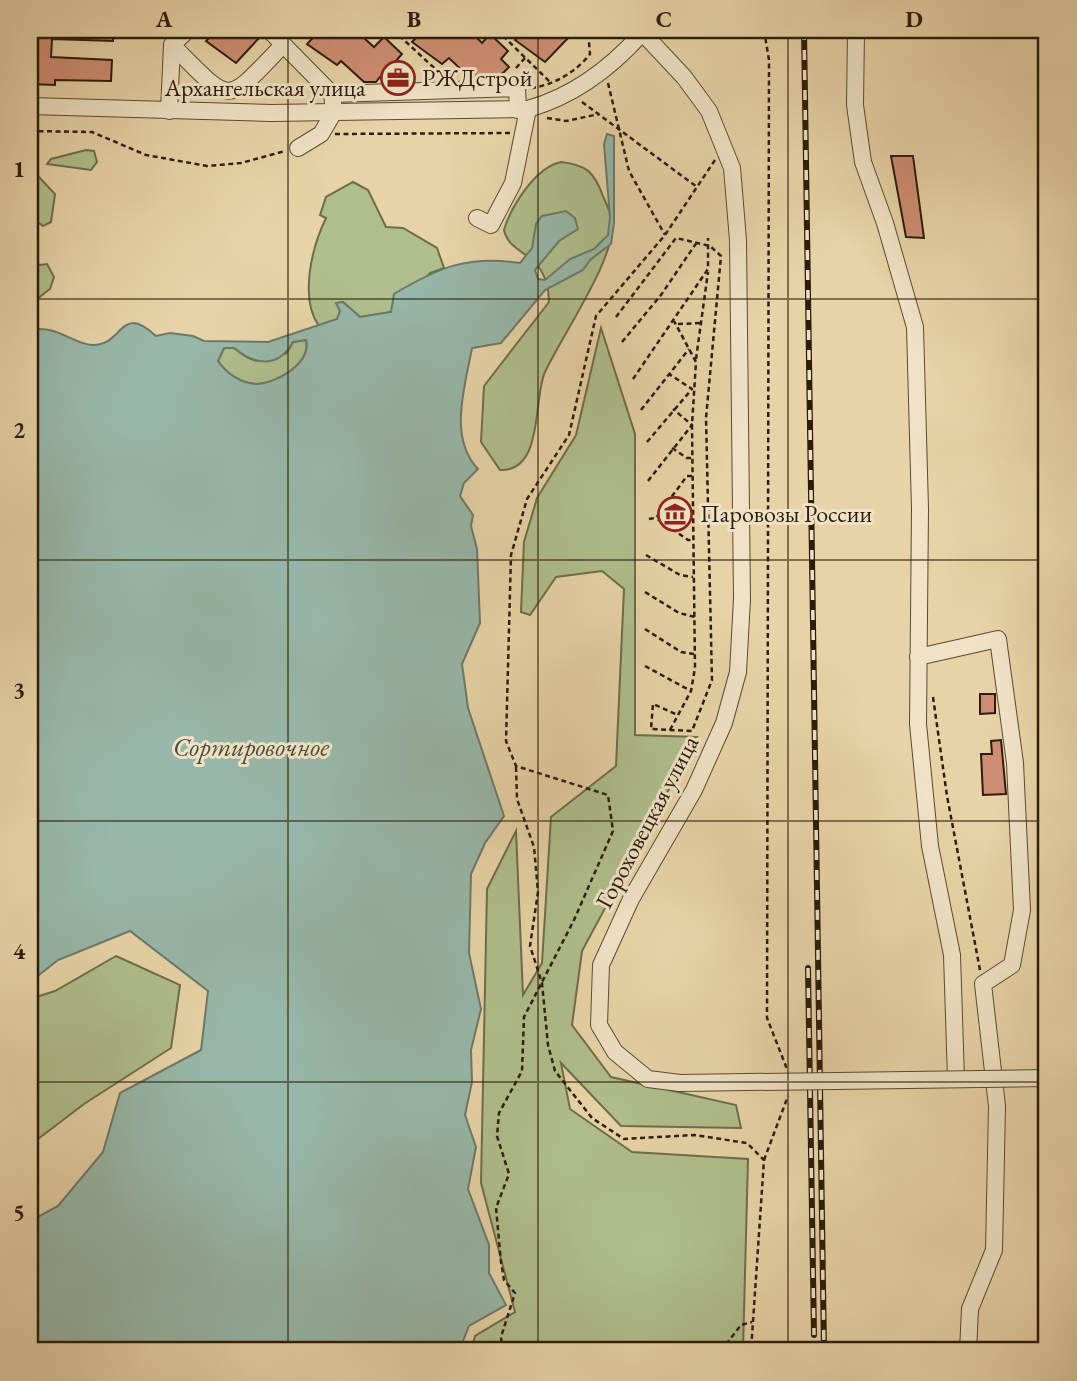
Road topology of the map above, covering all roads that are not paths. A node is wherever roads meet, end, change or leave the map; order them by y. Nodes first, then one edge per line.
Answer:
1 (188, 30) edge
2 (269, 30) edge
3 (856, 30) edge
4 (641, 32) edge
5 (283, 45) junction
6 (172, 46) junction
7 (462, 91) junction
8 (332, 94) junction
9 (30, 106) edge
10 (466, 109) junction
11 (523, 109) junction
12 (169, 111) junction
13 (334, 112) junction
14 (298, 148) road end
15 (477, 218) dead end
16 (918, 657) junction
17 (1047, 1077) edge
18 (956, 1079) junction
19 (968, 1351) edge

1 - 6 street
2 - 5 street
3 - 16 street
4 - 11 street, Архангельская улица
4 - 18 street, Гороховецкая улица, bridge
5 - 6 street
5 - 8 street
6 - 12 street
7 - 8 street
7 - 10 street
7 - 11 street
8 - 13 street
9 - 12 street, Архангельская улица
10 - 11 street, Архангельская улица
10 - 13 street, Архангельская улица
11 - 15 street
12 - 13 street, Архангельская улица
13 - 14 street
16 - 18 street
16 - 19 street
17 - 18 street, Гороховецкая улица, bridge

